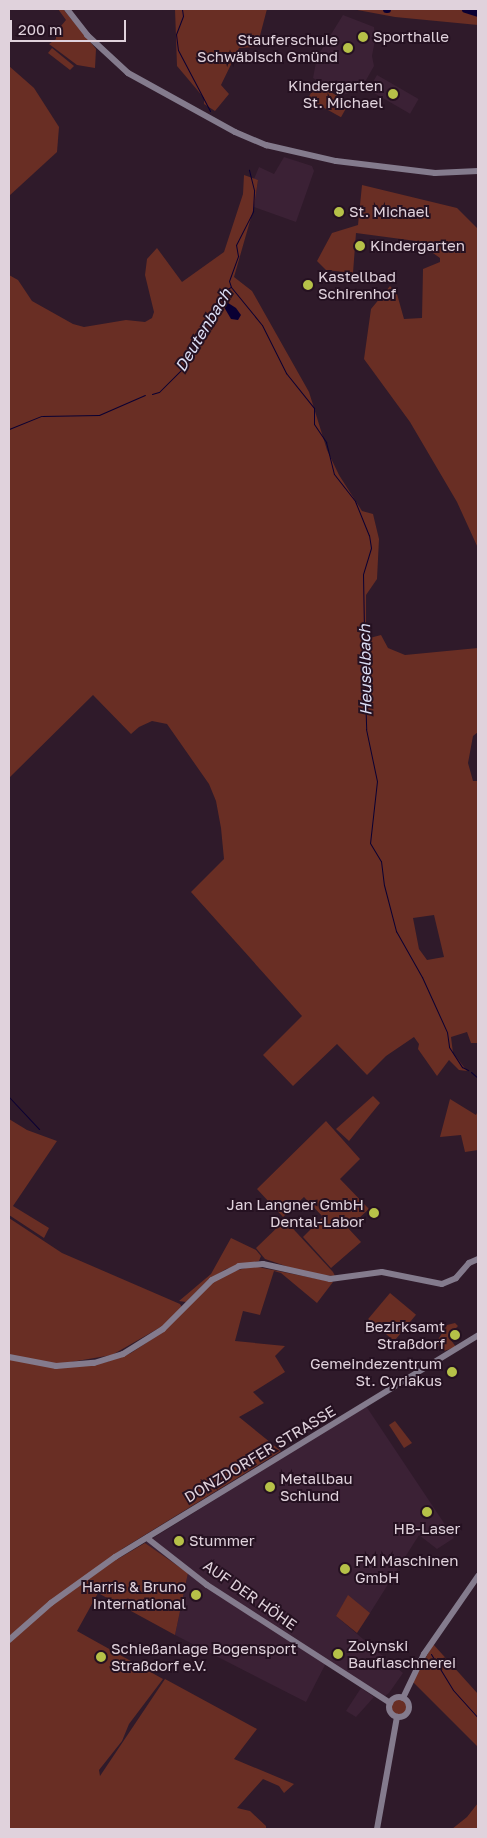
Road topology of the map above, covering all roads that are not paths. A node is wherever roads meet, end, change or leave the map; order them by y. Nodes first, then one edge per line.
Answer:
1 (67, 9) edge
2 (478, 171) edge
3 (478, 1259) edge
4 (478, 1335) edge
5 (9, 1357) edge
6 (147, 1538) junction
7 (478, 1576) edge
8 (9, 1640) edge
9 (403, 1698) junction
10 (390, 1703) junction
11 (397, 1717) junction
12 (377, 1829) edge

1 - 2 main road
3 - 5 main road
4 - 6 main road, DONZDORFER STRASSE
6 - 8 main road, DONZDORFER STRASSE
6 - 10 main road, AUF DER HÖHE
7 - 9 main road
9 - 10 main road
9 - 11 main road
10 - 11 main road
11 - 12 main road

